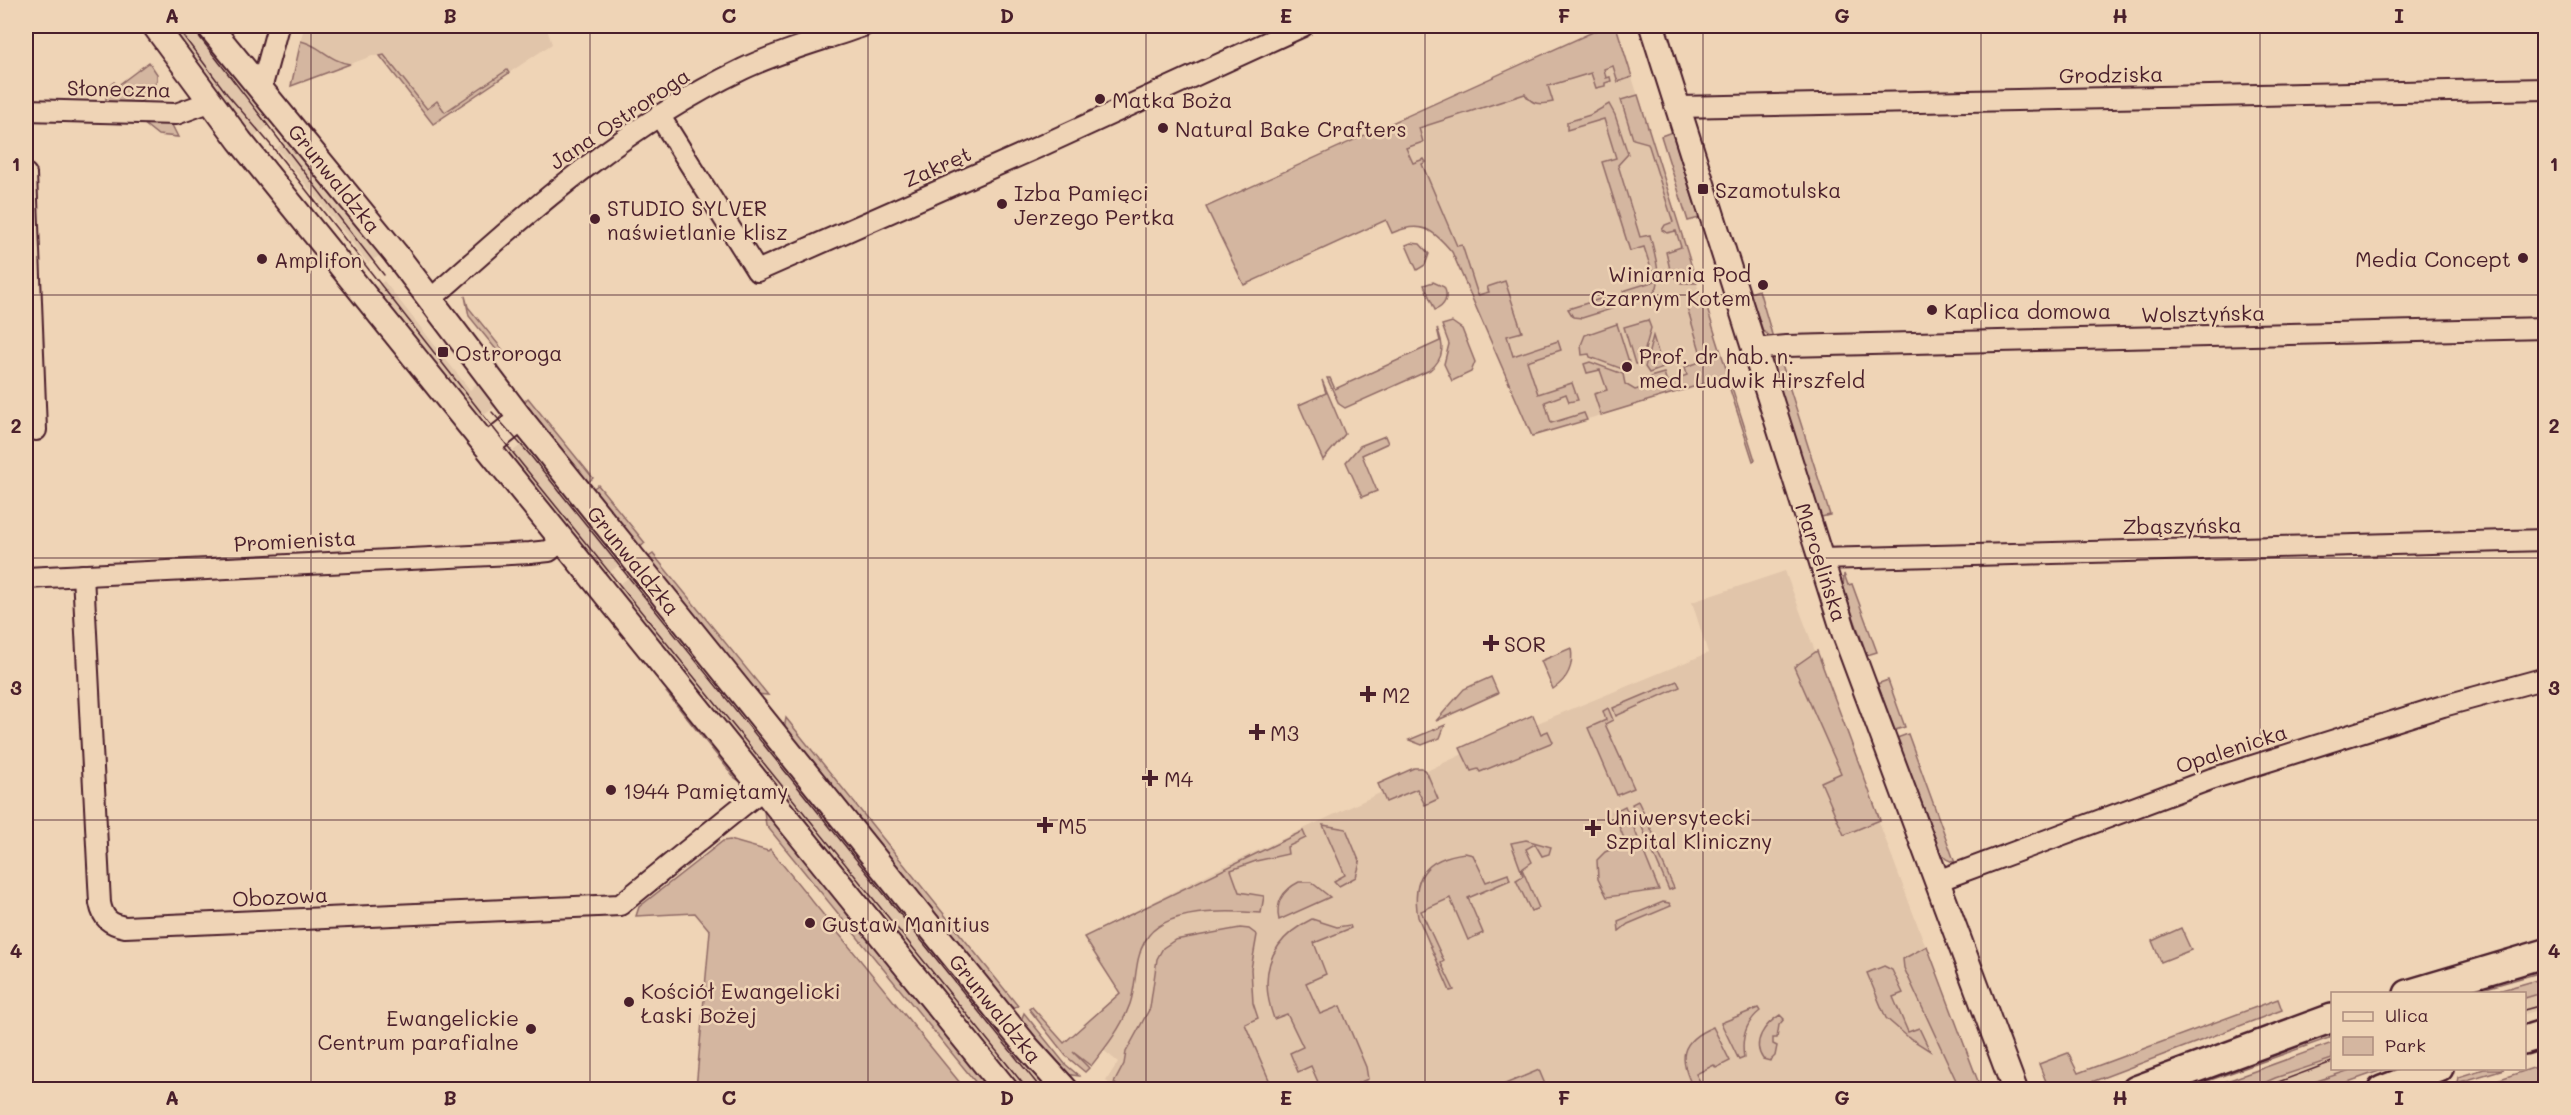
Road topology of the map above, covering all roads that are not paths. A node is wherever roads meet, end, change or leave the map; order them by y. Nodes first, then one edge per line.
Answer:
1 (155, 26) edge
2 (209, 26) edge
3 (278, 26) edge
4 (863, 26) edge
5 (1303, 26) edge
6 (1652, 26) edge
7 (261, 89) junction
8 (2546, 89) edge
9 (209, 98) junction
10 (1678, 107) junction
11 (26, 110) edge
12 (659, 115) junction
13 (26, 174) edge
14 (431, 299) junction
15 (2546, 328) edge
16 (1753, 349) junction
17 (521, 419) junction
18 (36, 430) dead end
19 (488, 445) junction
20 (563, 540) junction
21 (2546, 540) edge
22 (1820, 559) junction
23 (82, 575) junction
24 (26, 578) edge
25 (2546, 678) edge
26 (764, 789) junction
27 (1937, 881) junction
28 (2546, 953) edge
29 (2411, 992) edge
30 (2331, 1018) edge
31 (2546, 1033) edge
32 (2526, 1039) edge
33 (2434, 1070) edge
34 (1006, 1089) edge
35 (1066, 1089) edge
36 (2015, 1089) edge
37 (2136, 1089) edge
38 (2382, 1089) edge

1 - 9 street, Grunwaldzka
2 - 7 street, Grunwaldzka
3 - 7 street
4 - 12 street, Jana Ostroroga
5 - 12 street, Zakręt
6 - 10 street, Marcelińska
7 - 14 street, Grunwaldzka
8 - 10 street, Grodziska
9 - 11 street, Słoneczna
9 - 19 street, Grunwaldzka
10 - 16 street, Marcelińska
12 - 14 street, Jana Ostroroga
13 - 18 street
14 - 17 street, Grunwaldzka
15 - 16 street, Wolsztyńska
16 - 22 street, Marcelińska
17 - 19 street
17 - 35 street, Grunwaldzka
19 - 20 street, Grunwaldzka
20 - 23 street, Promienista
20 - 26 street, Grunwaldzka
21 - 22 street, Zbąszyńska
22 - 27 street, Marcelińska
23 - 24 street, Promienista
23 - 26 street, Obozowa
25 - 27 street, Opalenicka
26 - 34 street, Grunwaldzka
27 - 36 street, Marcelińska
28 - 29 main road
30 - 37 main road
31 - 32 main road
33 - 38 main road

